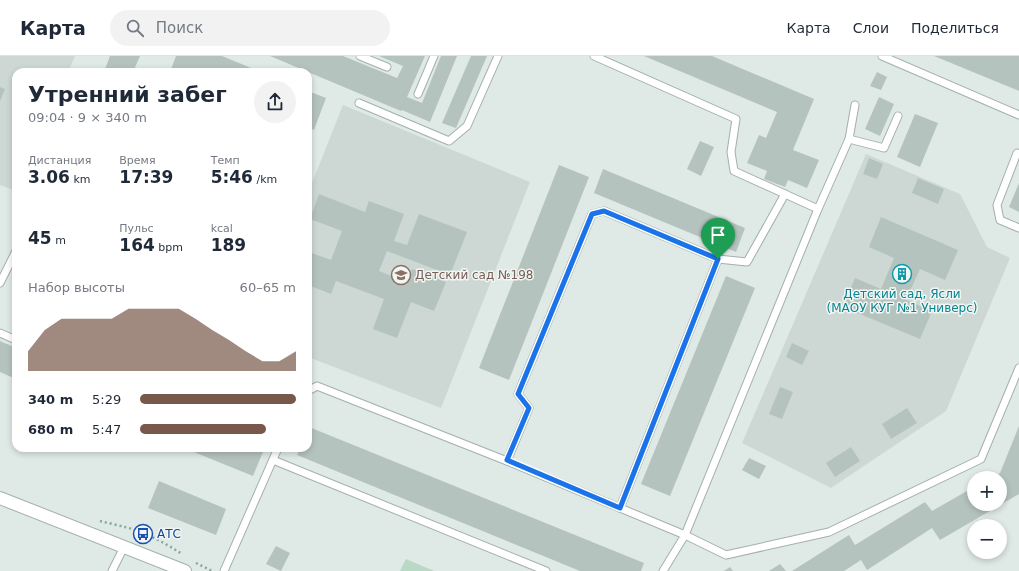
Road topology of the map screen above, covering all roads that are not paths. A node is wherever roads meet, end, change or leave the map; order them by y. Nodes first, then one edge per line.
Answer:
1 (360, 56) edge
2 (434, 56) edge
3 (498, 56) edge
4 (594, 56) edge
5 (882, 56) edge
6 (387, 67) dead end
7 (418, 94) dead end
8 (359, 103) dead end
9 (854, 105) dead end
10 (1019, 115) edge
11 (898, 116) dead end
12 (849, 139) junction
13 (1017, 154) dead end
14 (785, 194) junction
15 (818, 209) junction
16 (1019, 228) edge
17 (12, 259) edge
18 (718, 259) junction
19 (0, 283) edge
20 (0, 333) edge
21 (12, 338) edge
22 (1019, 368) edge
23 (312, 389) edge
24 (276, 452) edge
25 (273, 460) junction
26 (507, 460) junction
27 (0, 498) edge
28 (620, 508) junction
29 (684, 535) junction
30 (124, 547) junction
31 (112, 571) edge
32 (185, 571) edge
33 (224, 571) edge
34 (546, 571) edge
35 (663, 571) edge

1 - 6 lane
2 - 7 lane
3 - 8 lane
4 - 14 lane
5 - 10 lane
9 - 12 lane
11 - 12 lane
12 - 15 lane
13 - 16 lane
14 - 15 lane
14 - 18 lane
15 - 29 lane
17 - 19 lane
18 - 26 lane
18 - 28 lane
20 - 21 lane
22 - 29 lane
23 - 26 lane
24 - 25 lane
25 - 33 lane
25 - 34 lane
26 - 28 lane
27 - 30 street
28 - 29 lane
29 - 35 lane
30 - 31 lane
30 - 32 street

